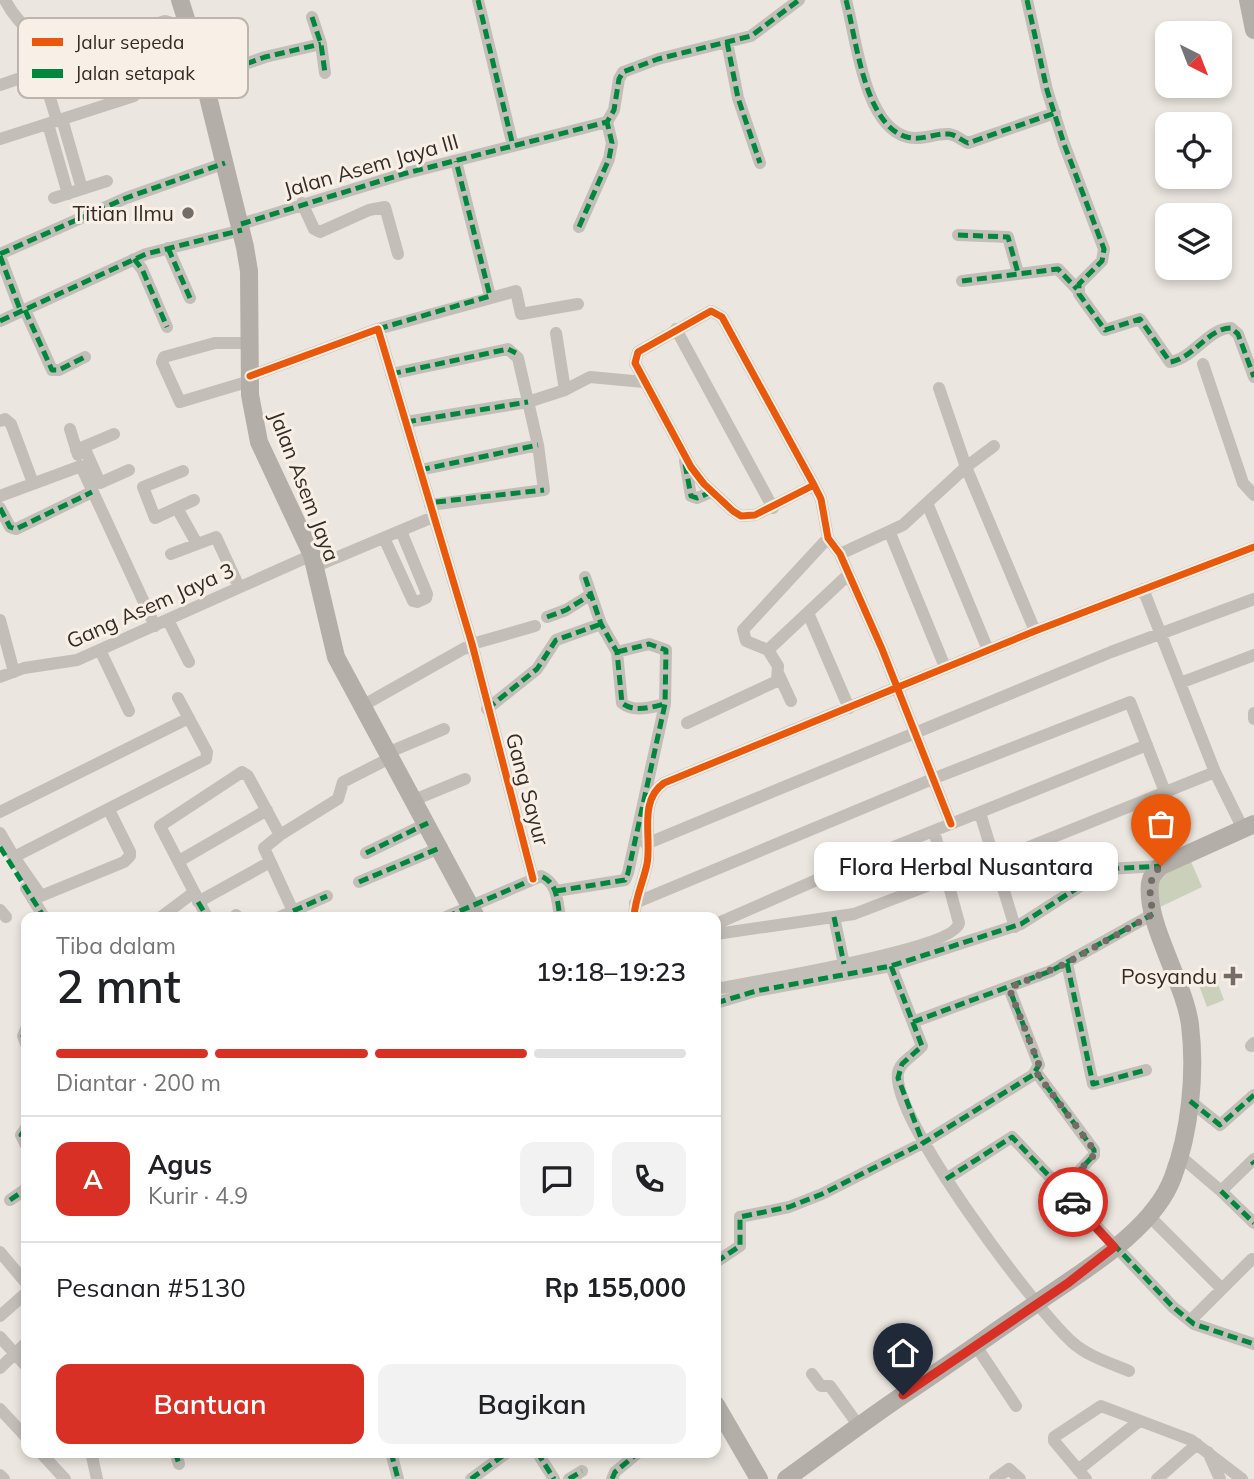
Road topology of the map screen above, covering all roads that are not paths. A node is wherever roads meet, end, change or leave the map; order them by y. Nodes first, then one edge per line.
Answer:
1 (5, 0) edge
2 (180, 0) edge
3 (478, 0) edge
4 (799, 0) edge
5 (846, 0) edge
6 (1027, 0) edge
7 (1248, 0) edge
8 (312, 17) dead end
9 (19, 18) edge
10 (185, 18) edge
11 (1254, 30) edge
12 (727, 42) junction
13 (321, 44) junction
14 (248, 63) edge
15 (325, 73) dead end
16 (18, 79) edge
17 (0, 85) edge
18 (49, 98) edge
19 (128, 98) edge
20 (209, 98) edge
21 (1055, 113) junction
22 (56, 121) junction
23 (607, 122) junction
24 (0, 139) edge
25 (513, 146) junction
26 (456, 161) junction
27 (225, 163) junction
28 (760, 163) dead end
29 (107, 181) dead end
30 (82, 189) junction
31 (68, 194) junction
32 (54, 198) dead end
33 (302, 203) junction
34 (241, 227) junction
35 (579, 227) dead end
36 (958, 235) dead end
37 (168, 248) junction
38 (398, 254) dead end
39 (0, 255) edge
40 (134, 259) junction
41 (1018, 273) junction
42 (962, 281) dead end
43 (1077, 289) junction
44 (490, 296) junction
45 (190, 298) dead end
46 (578, 304) dead end
47 (23, 311) junction
48 (0, 321) edge
49 (167, 327) dead end
50 (378, 329) junction
51 (676, 329) junction
52 (556, 333) dead end
53 (249, 343) junction
54 (85, 357) dead end
55 (1203, 364) dead end
56 (391, 374) junction
57 (1254, 377) edge
58 (250, 379) junction
59 (644, 382) junction
60 (939, 388) dead end
61 (565, 390) junction
62 (528, 402) junction
63 (0, 421) edge
64 (406, 422) junction
65 (70, 429) dead end
66 (114, 434) dead end
67 (538, 445) junction
68 (994, 446) dead end
69 (80, 449) junction
70 (80, 466) junction
71 (967, 467) junction
72 (424, 469) junction
73 (129, 470) dead end
74 (183, 471) dead end
75 (33, 483) junction
76 (814, 485) junction
77 (92, 492) junction
78 (1254, 495) edge
79 (0, 496) edge
80 (194, 500) dead end
81 (927, 503) junction
82 (0, 508) edge
83 (177, 508) junction
84 (433, 508) junction
85 (773, 508) junction
86 (401, 531) junction
87 (890, 533) junction
88 (384, 538) junction
89 (828, 538) junction
90 (197, 544) junction
91 (1254, 547) edge
92 (840, 554) junction
93 (171, 555) dead end
94 (313, 561) junction
95 (849, 574) junction
96 (585, 577) dead end
97 (239, 587) junction
98 (1143, 589) junction
99 (590, 595) junction
100 (1254, 599) edge
101 (808, 613) junction
102 (547, 617) dead end
103 (0, 620) edge
104 (168, 620) junction
105 (601, 624) junction
106 (535, 625) dead end
107 (155, 626) junction
108 (1035, 631) junction
109 (1158, 634) junction
110 (472, 644) junction
111 (100, 650) junction
112 (768, 650) junction
113 (988, 650) junction
114 (617, 652) junction
115 (1254, 655) edge
116 (189, 662) dead end
117 (945, 667) junction
118 (14, 672) junction
119 (779, 675) junction
120 (0, 677) edge
121 (1180, 683) junction
122 (898, 688) junction
123 (178, 698) dead end
124 (791, 701) dead end
125 (665, 704) junction
126 (362, 706) junction
127 (849, 708) junction
128 (487, 709) junction
129 (129, 711) dead end
130 (1254, 713) edge
131 (189, 718) junction
132 (1254, 719) edge
133 (687, 723) dead end
134 (444, 729) dead end
135 (917, 731) junction
136 (1147, 744) junction
137 (389, 755) junction
138 (1215, 772) junction
139 (935, 778) junction
140 (465, 779) dead end
141 (1165, 792) junction
142 (414, 800) junction
143 (109, 810) junction
144 (267, 810) junction
145 (0, 812) edge
146 (980, 813) junction
147 (428, 823) junction
148 (951, 824) junction
149 (1249, 827) edge
150 (934, 831) junction
151 (0, 833) edge
152 (280, 835) junction
153 (646, 844) junction
154 (0, 847) edge
155 (442, 848) junction
156 (366, 853) dead end
157 (14, 857) junction
158 (179, 861) junction
159 (994, 861) junction
160 (270, 862) junction
161 (1161, 866) junction
162 (537, 878) junction
163 (948, 878) junction
164 (359, 882) dead end
165 (556, 891) junction
166 (327, 896) dead end
167 (196, 898) junction
168 (635, 903) junction
169 (293, 911) joint
170 (41, 912) edge
171 (170, 912) edge
172 (204, 912) edge
173 (474, 912) edge
174 (559, 912) edge
175 (634, 912) edge
176 (1153, 914) junction
177 (834, 917) junction
178 (721, 922) edge
179 (1015, 927) junction
180 (721, 933) edge
181 (1067, 963) junction
182 (844, 964) junction
183 (891, 966) junction
184 (721, 988) edge
185 (1009, 988) junction
186 (721, 1002) edge
187 (913, 1022) junction
188 (1146, 1070) dead end
189 (1036, 1072) junction
190 (1191, 1101) junction
191 (1252, 1101) edge
192 (923, 1143) junction
193 (1180, 1156) junction
194 (1253, 1161) edge
195 (946, 1179) junction
196 (1061, 1190) junction
197 (1221, 1191) junction
198 (21, 1192) edge
199 (10, 1200) dead end
200 (1147, 1215) junction
201 (1254, 1223) edge
202 (1114, 1247) junction
203 (0, 1252) edge
204 (721, 1259) edge
205 (1252, 1259) edge
206 (21, 1277) edge
207 (1222, 1289) junction
208 (21, 1297) edge
209 (1037, 1303) junction
210 (0, 1316) edge
211 (1195, 1316) dead end
212 (0, 1337) edge
213 (1254, 1344) edge
214 (976, 1346) junction
215 (21, 1348) edge
216 (15, 1354) junction
217 (21, 1361) edge
218 (0, 1368) edge
219 (1129, 1371) dead end
220 (812, 1374) dead end
221 (1016, 1406) dead end
222 (0, 1409) edge
223 (721, 1414) edge
224 (1138, 1422) junction
225 (859, 1426) junction
226 (21, 1432) edge
227 (1203, 1448) junction
228 (46, 1458) edge
229 (92, 1458) edge
230 (392, 1458) edge
231 (500, 1458) edge
232 (541, 1458) edge
233 (632, 1458) edge
234 (582, 1471) dead end
235 (1082, 1474) edge
236 (0, 1475) edge
237 (4, 1479) edge
238 (65, 1479) edge
239 (97, 1479) edge
240 (397, 1479) edge
241 (471, 1479) edge
242 (554, 1479) edge
243 (569, 1479) edge
244 (612, 1479) edge
245 (759, 1479) edge
246 (786, 1479) edge
247 (995, 1479) edge
248 (1020, 1479) edge
249 (1157, 1479) edge
250 (1168, 1479) edge
251 (1220, 1479) edge
252 (1242, 1479) edge

1 - 9 street
2 - 10 main road, Jalan Asem Jaya
3 - 25 street
4 - 12 street
5 - 21 street
6 - 21 street
7 - 11 main road
8 - 13 street
12 - 23 street
12 - 28 street
13 - 14 street
13 - 15 street
16 - 17 street
18 - 22 street
19 - 22 street
20 - 27 main road, Jalan Asem Jaya
21 - 43 street
22 - 24 street
22 - 30 street
22 - 31 street
23 - 25 street, Jalan Asem Jaya III
23 - 35 street
25 - 26 street, Jalan Asem Jaya III
26 - 33 street, Jalan Asem Jaya III
26 - 44 street
27 - 34 main road, Jalan Asem Jaya
27 - 39 street
29 - 30 street
30 - 31 street
31 - 32 street
33 - 34 street, Jalan Asem Jaya III
33 - 38 street
34 - 37 street, Jalan Asem Jaya III
34 - 53 main road, Jalan Asem Jaya
36 - 41 street
37 - 40 street, Jalan Asem Jaya III
37 - 45 street
39 - 47 street
40 - 47 street, Jalan Asem Jaya III
40 - 49 street
41 - 42 street
41 - 43 street
43 - 57 street
44 - 46 street
44 - 50 street
47 - 48 street, Jalan Asem Jaya III
47 - 54 street
50 - 56 street, Gang Sayur
50 - 58 street
51 - 59 street
51 - 76 street
51 - 85 street
52 - 61 street
53 - 58 main road, Jalan Asem Jaya
53 - 58 street
55 - 78 street
56 - 62 street
56 - 64 street, Gang Sayur
58 - 94 main road, Jalan Asem Jaya
59 - 61 street
59 - 85 street
60 - 71 street
61 - 62 street
62 - 64 street
62 - 67 street
63 - 75 street
64 - 72 street, Gang Sayur
65 - 69 street
66 - 69 street
67 - 72 street
67 - 84 street, Gang Asem Jaya 3
68 - 71 street
69 - 70 street
69 - 73 street
70 - 75 street
70 - 77 street
71 - 81 street
71 - 108 street
72 - 84 street, Gang Sayur
74 - 83 street
75 - 79 street
76 - 85 street
76 - 89 street
77 - 82 street
77 - 107 street
80 - 83 street
81 - 87 street
81 - 113 street
83 - 90 street
84 - 86 street, Gang Asem Jaya 3
84 - 110 street, Gang Sayur
86 - 88 street, Gang Asem Jaya 3
86 - 88 street
87 - 92 street
87 - 117 street
88 - 94 street, Gang Asem Jaya 3
89 - 92 street
89 - 112 street
90 - 93 street
90 - 97 street
91 - 98 street
92 - 95 street
94 - 97 street, Gang Asem Jaya 3
94 - 126 main road, Jalan Asem Jaya
95 - 101 street
95 - 122 street
96 - 99 street
97 - 104 street, Gang Asem Jaya 3
98 - 108 street
98 - 109 street
99 - 102 street
99 - 105 street
100 - 109 street
101 - 112 street
101 - 127 street
103 - 118 street
104 - 107 street, Gang Asem Jaya 3
104 - 116 street
105 - 114 street
105 - 128 street
106 - 110 street
107 - 111 street, Gang Asem Jaya 3
108 - 113 street
109 - 121 street
109 - 135 street
110 - 126 street
110 - 128 street, Gang Sayur
111 - 118 street, Gang Asem Jaya 3
111 - 129 street
112 - 119 street
113 - 117 street
114 - 125 street
114 - 125 street
115 - 121 street
117 - 122 street
118 - 120 street, Gang Asem Jaya 3
119 - 124 street
119 - 133 street
121 - 138 street
122 - 127 street
122 - 135 street
123 - 131 street
125 - 165 street
126 - 137 main road, Jalan Asem Jaya
127 - 153 street
128 - 162 street, Gang Sayur
130 - 132 street
131 - 143 street
131 - 145 street
134 - 137 street
135 - 139 street
135 - 153 street
136 - 139 street
136 - 141 street
136 - 146 street
137 - 142 main road, Jalan Asem Jaya
137 - 152 street
138 - 141 street
138 - 149 street
139 - 148 street
139 - 168 street
140 - 142 street
141 - 159 street
142 - 147 main road, Jalan Asem Jaya
143 - 157 street
143 - 157 street
144 - 152 street
144 - 158 street
144 - 158 street
146 - 148 street
146 - 159 street
147 - 155 main road, Jalan Asem Jaya
147 - 156 street
148 - 150 street
149 - 161 main road
150 - 163 street
150 - 178 street
151 - 157 street
152 - 160 street
153 - 168 street
154 - 170 street
155 - 164 street
155 - 173 main road, Jalan Asem Jaya
158 - 167 street
159 - 179 street
160 - 167 street
160 - 169 street
161 - 176 main road
161 - 179 street
162 - 165 street
162 - 173 street
163 - 177 street
163 - 182 street
165 - 174 street
166 - 169 street
167 - 171 street
167 - 172 street
168 - 175 street
176 - 181 street
176 - 190 main road
177 - 180 street
177 - 182 street
179 - 183 street
181 - 185 street
181 - 188 street
182 - 184 street
183 - 186 street
183 - 187 street
185 - 187 street
185 - 189 street
187 - 192 street
189 - 192 street
189 - 196 street
190 - 191 street
190 - 193 main road
192 - 195 street
192 - 204 street
193 - 197 street
193 - 200 main road
194 - 197 street
195 - 196 street
195 - 209 street
196 - 202 street
197 - 201 street
198 - 199 street
200 - 202 main road
200 - 207 street
202 - 209 main road
202 - 213 street
203 - 206 street
205 - 207 street
207 - 211 street
208 - 210 street
209 - 214 main road
209 - 219 street
212 - 216 street
214 - 221 street
214 - 225 main road
215 - 216 street
216 - 217 street
216 - 218 street
220 - 225 street
222 - 226 street
223 - 245 main road
224 - 227 street
224 - 235 street
224 - 235 street
225 - 246 main road
227 - 249 street
227 - 250 street
227 - 251 street
227 - 252 street
228 - 238 street
229 - 239 street
230 - 240 street
231 - 241 street
232 - 242 street
233 - 244 street
234 - 243 street
236 - 237 street
247 - 248 street

